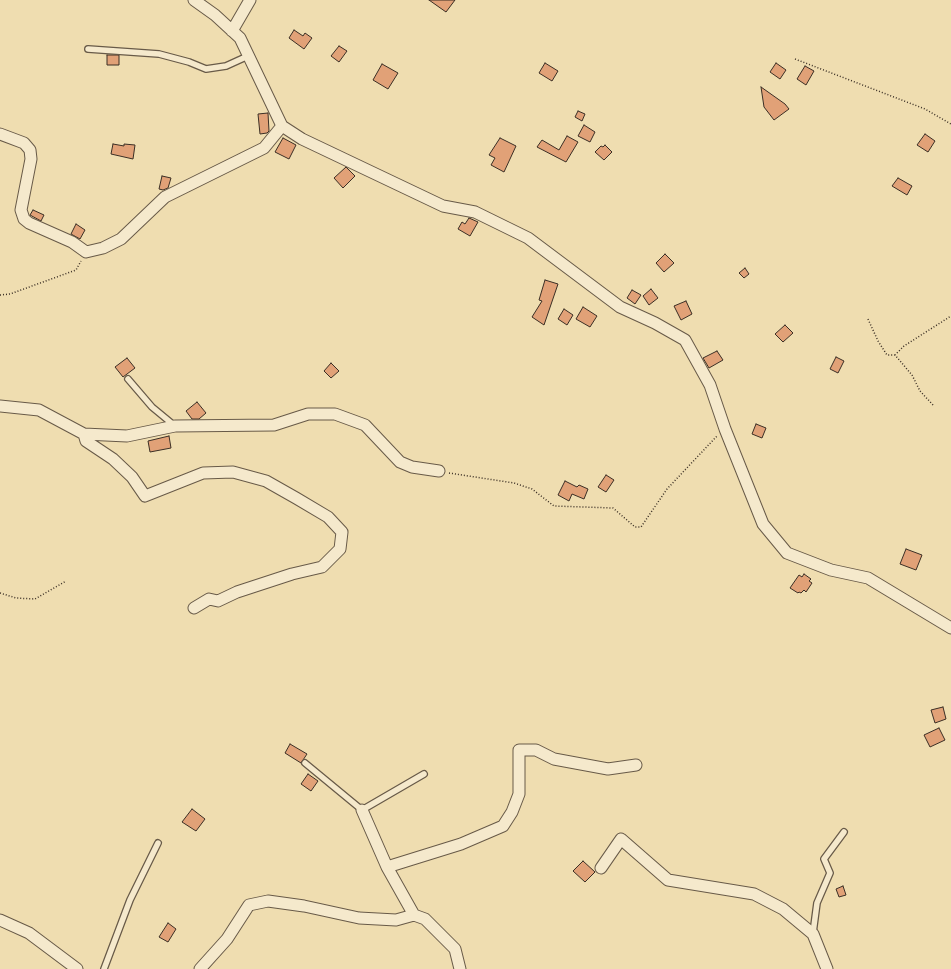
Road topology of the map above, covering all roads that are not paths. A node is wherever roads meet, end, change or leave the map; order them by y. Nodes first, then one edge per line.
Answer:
1 (194, 0) edge
2 (250, 0) edge
3 (232, 31) junction
4 (88, 49) dead end
5 (248, 56) junction
6 (282, 126) junction
7 (0, 134) edge
8 (128, 380) dead end
9 (0, 406) edge
10 (175, 426) junction
11 (84, 434) junction
12 (439, 471) road end
13 (194, 608) dead end
14 (951, 628) edge
15 (305, 763) dead end
16 (636, 765) dead end
17 (424, 774) dead end
18 (362, 810) junction
19 (844, 832) dead end
20 (158, 843) dead end
21 (387, 867) junction
22 (601, 868) dead end
23 (414, 915) junction
24 (0, 920) edge
25 (813, 934) junction
26 (76, 969) edge
27 (104, 969) edge
28 (200, 969) edge
29 (460, 969) edge
30 (827, 969) edge

1 - 3 street
2 - 3 street
3 - 5 street
4 - 5 lane
5 - 6 street
6 - 7 street
6 - 14 street
8 - 10 lane
9 - 11 street
10 - 11 street
10 - 12 street
11 - 13 street
15 - 18 lane
16 - 21 street
17 - 18 lane
18 - 21 street
19 - 25 lane
20 - 27 lane
21 - 23 street
22 - 25 street
23 - 28 street
23 - 29 street
24 - 26 street
25 - 30 street

